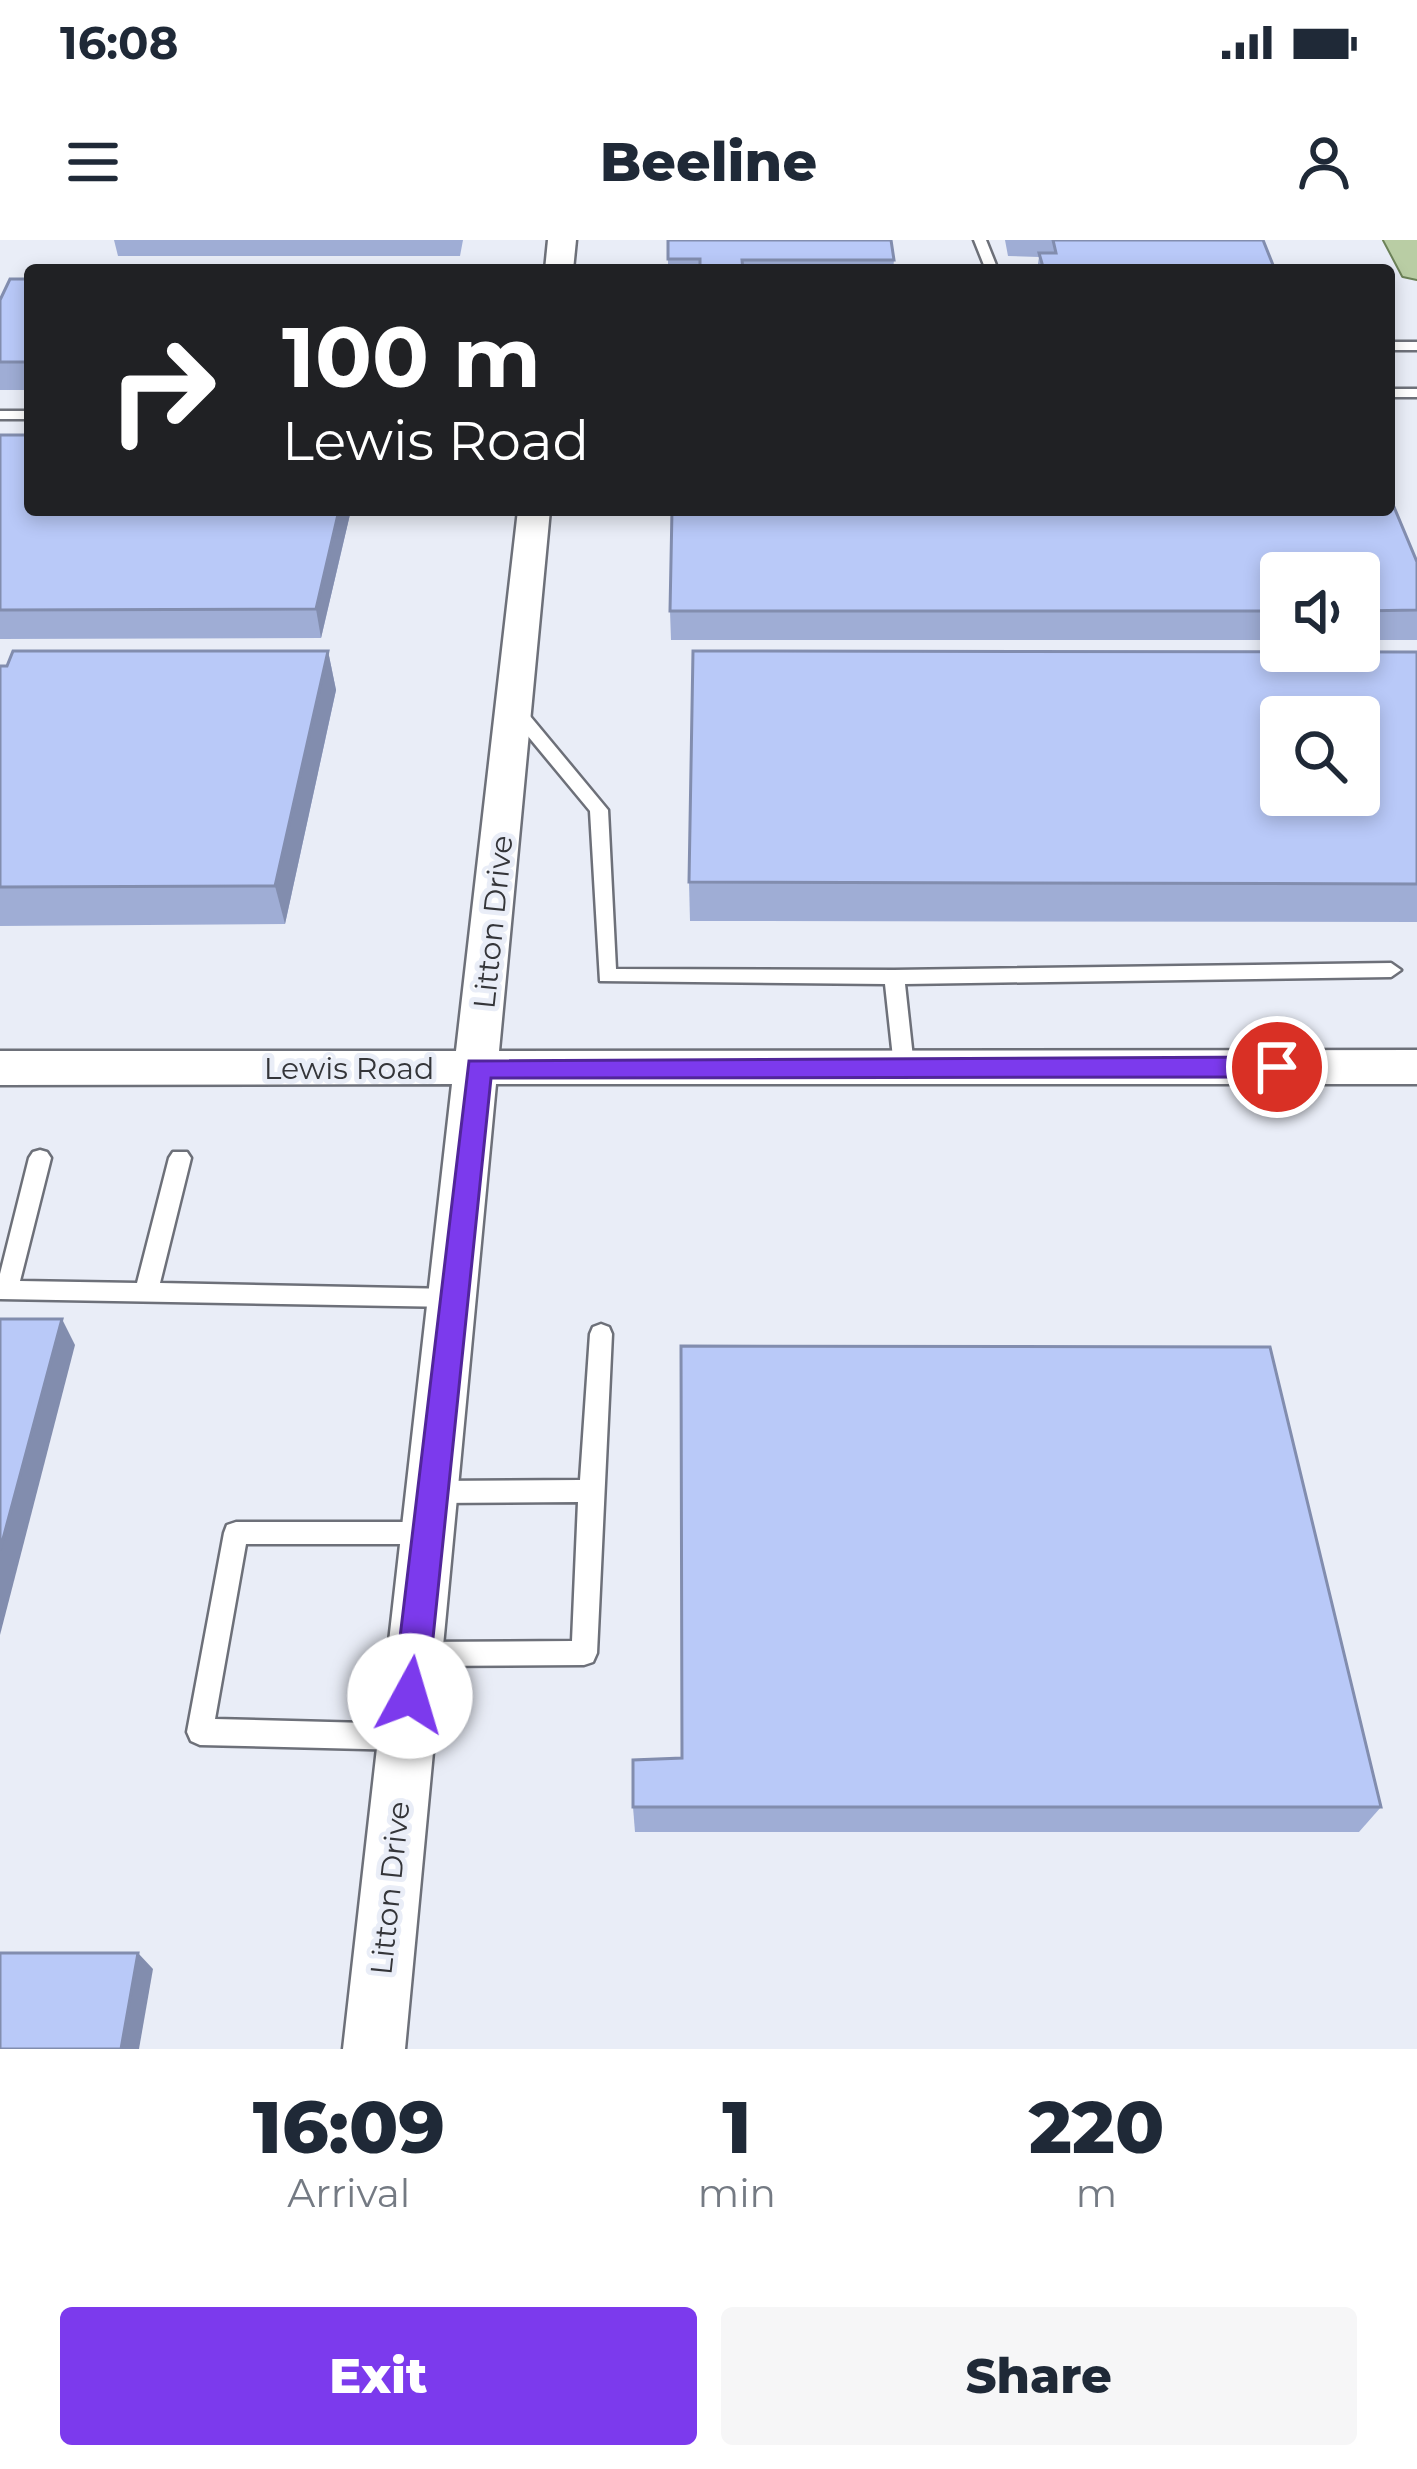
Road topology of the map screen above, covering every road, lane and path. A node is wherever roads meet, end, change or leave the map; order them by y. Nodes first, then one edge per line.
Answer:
1 (533, 516) edge
2 (514, 708) junction
3 (1390, 970) dead end
4 (894, 976) junction
5 (904, 1067) junction
6 (1417, 1067) edge
7 (0, 1068) edge
8 (479, 1068) junction
9 (40, 1158) dead end
10 (180, 1158) dead end
11 (4, 1290) edge
12 (146, 1293) junction
13 (454, 1298) junction
14 (601, 1334) dead end
15 (591, 1491) junction
16 (430, 1513) junction
17 (414, 1654) junction
18 (406, 1738) junction
19 (374, 2049) edge

1 - 2 street, Litton Drive
2 - 4 lane
2 - 8 street, Litton Drive
3 - 4 lane
4 - 5 lane
5 - 6 street, Lewis Road
5 - 8 street, Lewis Road
7 - 8 street, Lewis Road
8 - 13 street, Litton Drive
9 - 11 lane
10 - 12 lane
11 - 12 lane
12 - 13 lane
13 - 16 street, Litton Drive
14 - 15 lane
15 - 16 lane
15 - 17 lane
16 - 17 street, Litton Drive
16 - 18 lane
17 - 18 street, Litton Drive
18 - 19 street, Litton Drive

